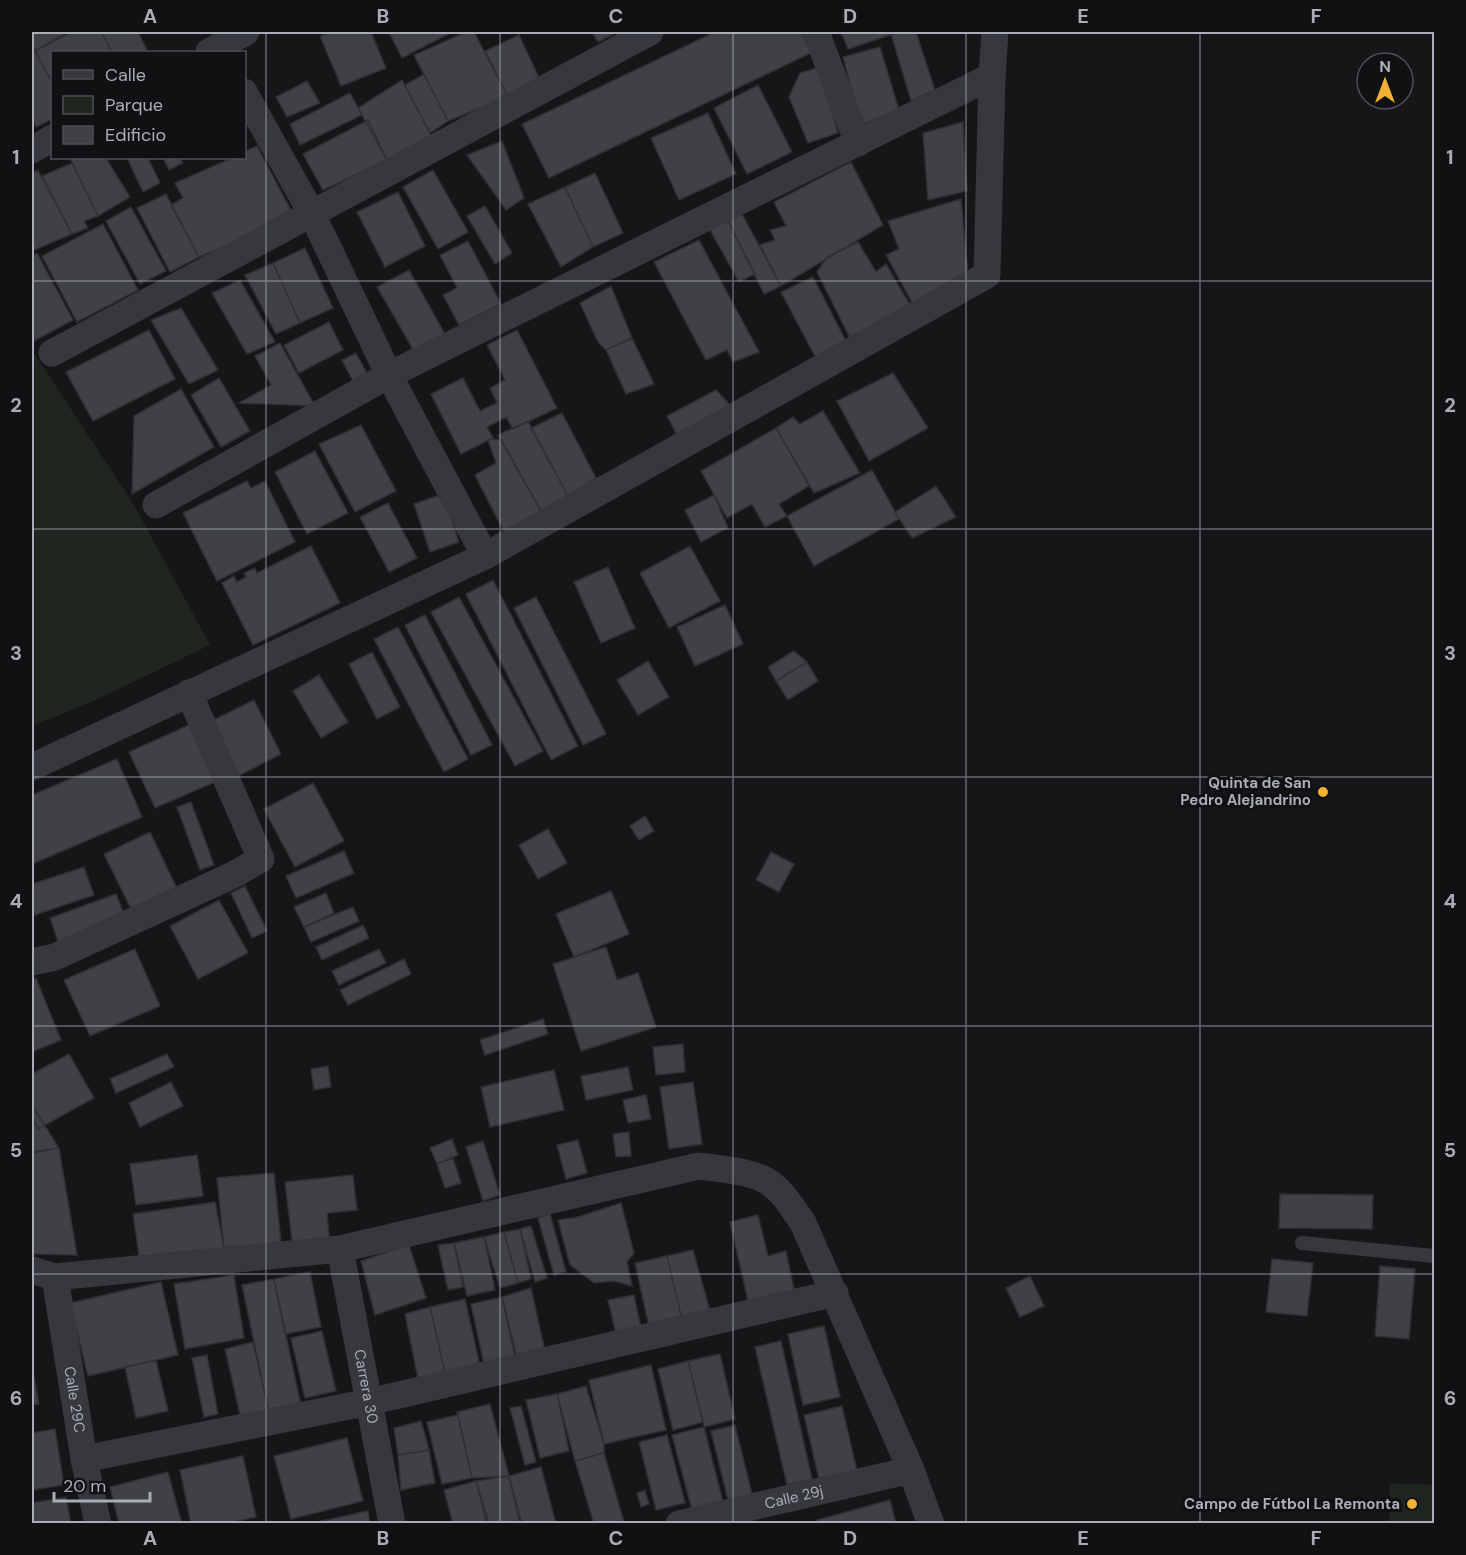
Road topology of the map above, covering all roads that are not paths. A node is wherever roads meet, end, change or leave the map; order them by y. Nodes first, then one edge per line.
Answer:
1 (246, 32) edge
2 (650, 32) edge
3 (816, 32) edge
4 (995, 32) edge
5 (216, 46) edge
6 (992, 76) junction
7 (246, 96) edge
8 (51, 139) edge
9 (858, 142) junction
10 (32, 150) edge
11 (312, 214) junction
12 (52, 352) dead end
13 (389, 375) junction
14 (156, 505) dead end
15 (485, 556) junction
16 (189, 693) junction
17 (32, 767) edge
18 (32, 962) edge
19 (1302, 1243) dead end
20 (340, 1249) junction
21 (1434, 1256) edge
22 (43, 1274) edge
23 (834, 1293) junction
24 (369, 1402) junction
25 (84, 1459) junction
26 (911, 1470) junction
27 (98, 1524) edge
28 (392, 1524) edge
29 (679, 1524) edge
30 (931, 1524) edge

1 - 5 street
2 - 11 street
3 - 9 street
4 - 6 street
6 - 9 street
6 - 15 street
7 - 11 street
8 - 10 street
9 - 13 street
11 - 12 street
11 - 13 street
13 - 14 street
13 - 15 street
15 - 16 street
16 - 17 street
16 - 18 street
19 - 21 lane
20 - 22 street
20 - 23 street
20 - 24 street, Carrera 30
22 - 25 street, Calle 29C
23 - 24 street
23 - 26 street
24 - 25 street
24 - 28 street, Carrera 30
25 - 27 street, Calle 29C
26 - 29 street, Calle 29j
26 - 30 street

